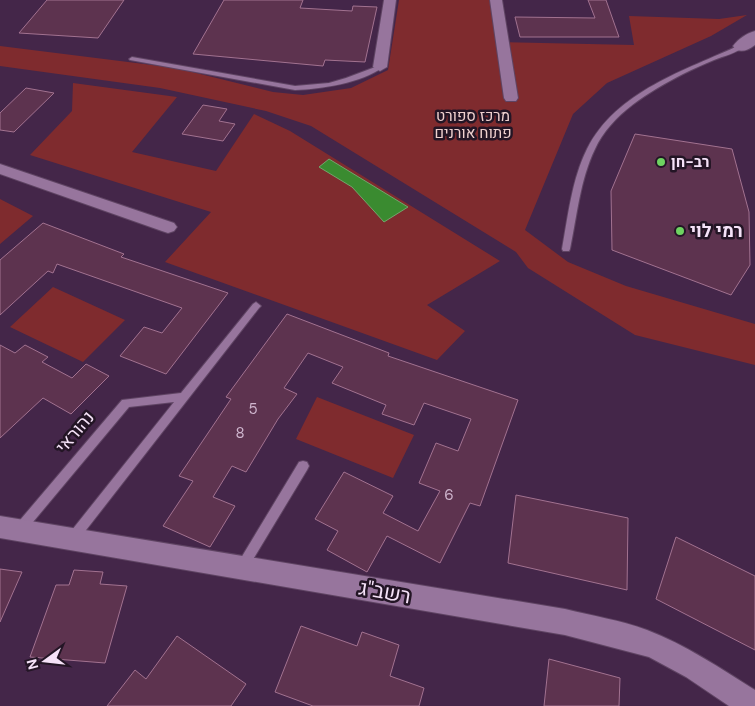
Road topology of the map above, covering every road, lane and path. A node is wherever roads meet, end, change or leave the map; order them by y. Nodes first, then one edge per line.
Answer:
1 (390, 0) edge
2 (496, 0) edge
3 (752, 46) edge
4 (132, 59) dead end
5 (380, 67) joint
6 (511, 98) dead end
7 (0, 169) edge
8 (168, 227) dead end
9 (566, 249) dead end
10 (256, 306) dead end
11 (184, 397) junction
12 (303, 466) dead end
13 (9, 529) edge
14 (72, 539) junction
15 (241, 568) junction
16 (754, 706) edge

1 - 5 street
2 - 6 street
3 - 9 lane
4 - 5 lane
7 - 8 street
10 - 11 lane
11 - 13 lane, נהוראי
11 - 14 lane
12 - 15 lane
13 - 14 street, רשב"ג
14 - 15 street, רשב"ג
15 - 16 street, רשב"ג

